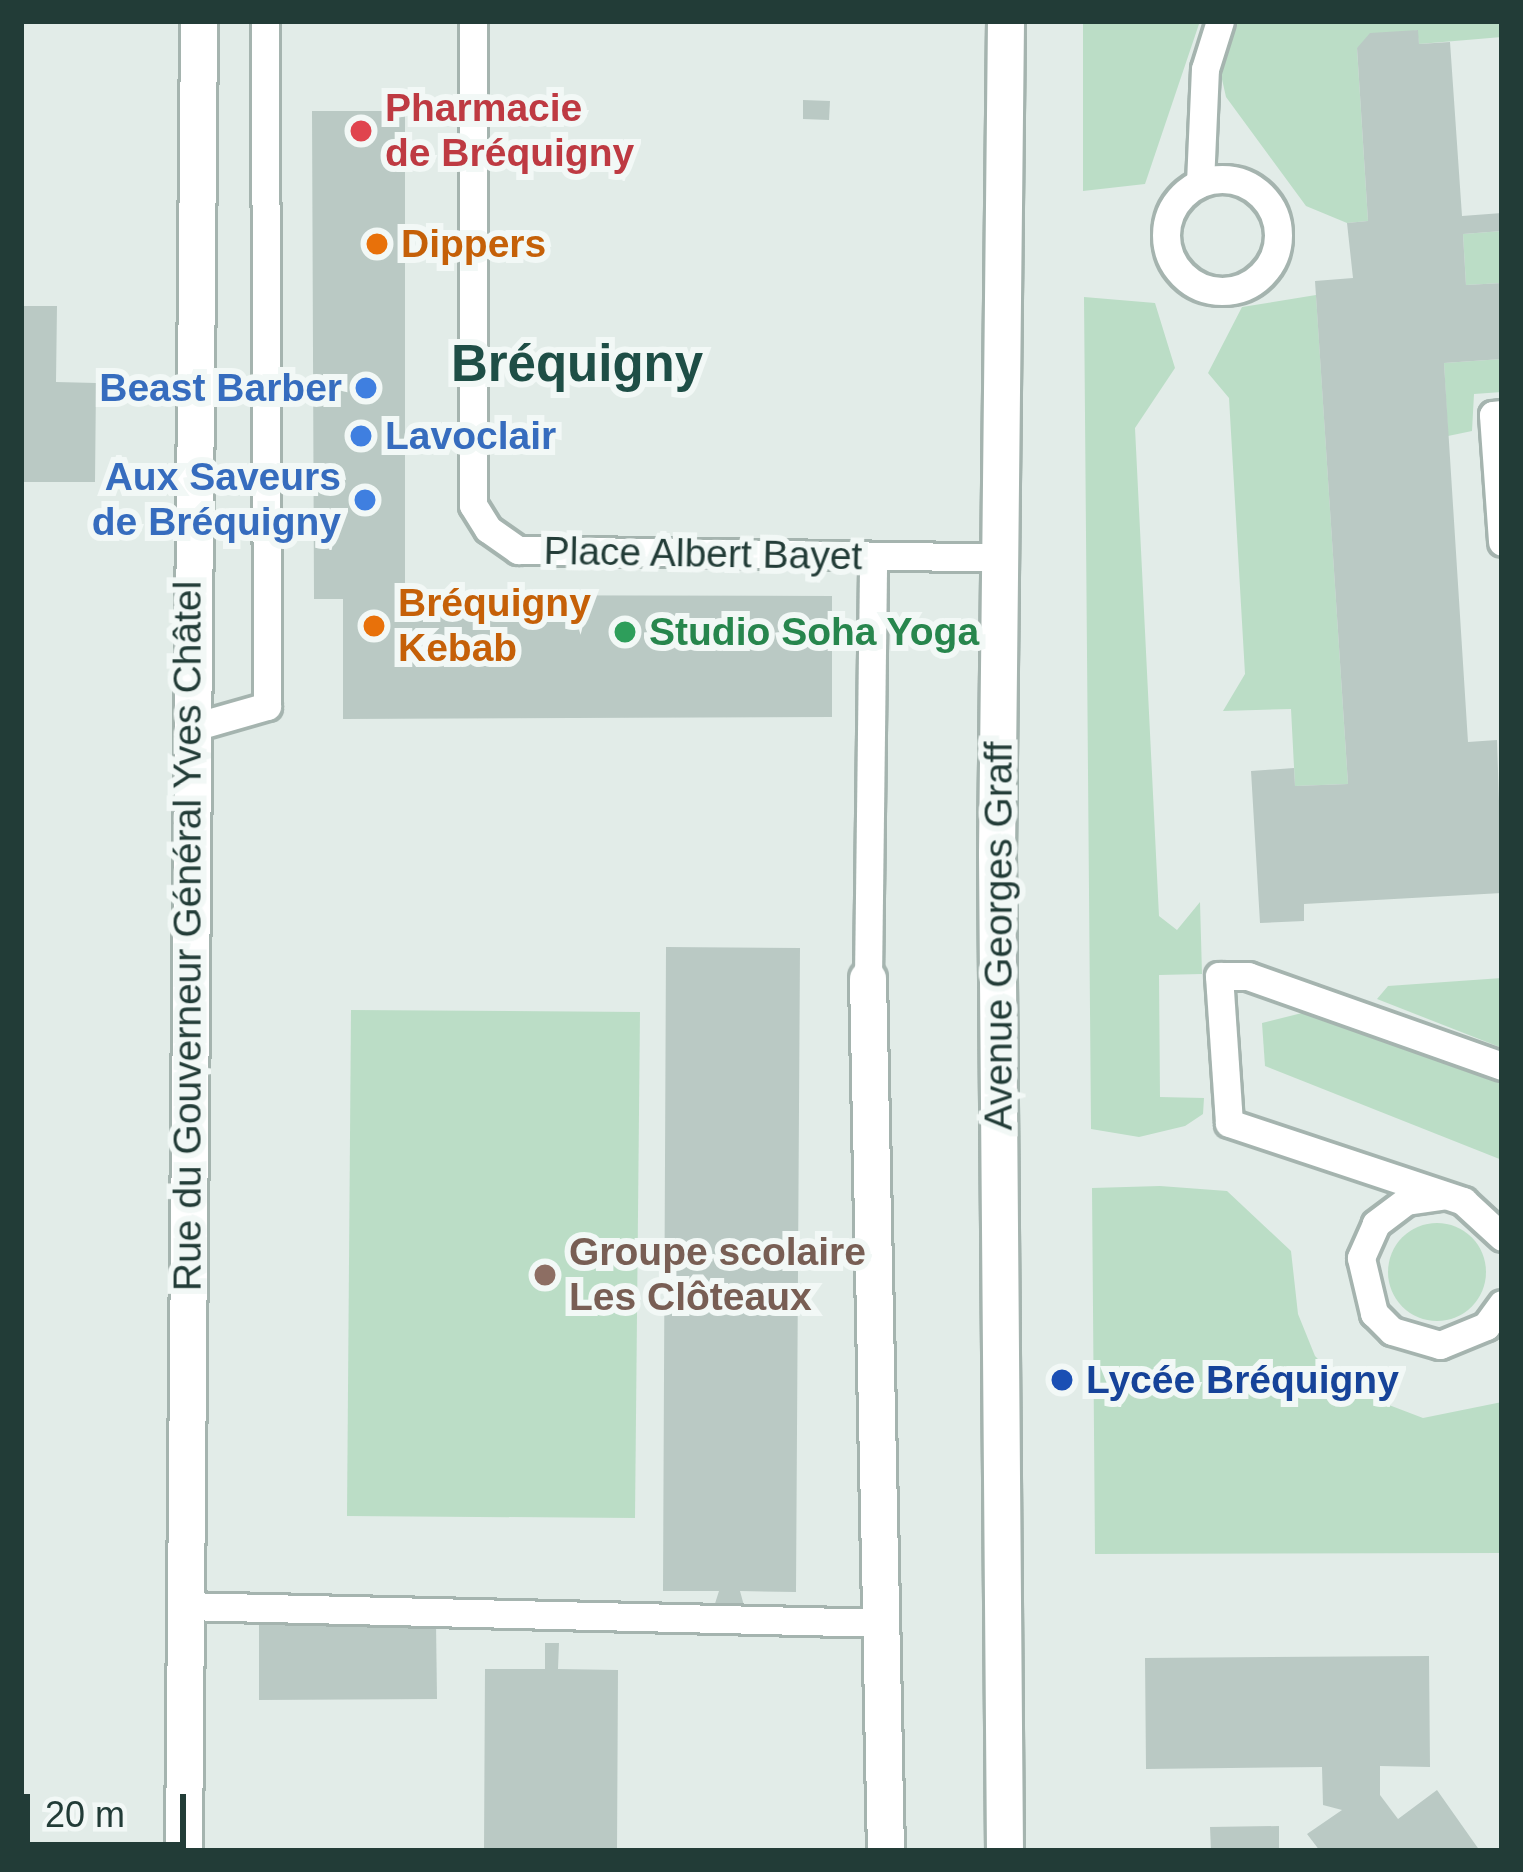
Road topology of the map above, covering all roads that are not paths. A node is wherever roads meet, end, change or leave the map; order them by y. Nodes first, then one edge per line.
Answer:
1 (199, 21) edge
2 (265, 21) edge
3 (473, 21) edge
4 (1006, 21) edge
5 (1220, 21) edge
6 (1200, 183) junction
7 (1502, 414) edge
8 (1502, 542) edge
9 (873, 558) junction
10 (1004, 558) junction
11 (190, 728) junction
12 (868, 979) joint
13 (1502, 1066) edge
14 (1463, 1201) junction
15 (1502, 1237) edge
16 (1502, 1304) edge
17 (184, 1606) junction
18 (884, 1623) junction
19 (184, 1851) edge
20 (886, 1851) edge
21 (1005, 1851) edge

1 - 11 street, Rue du Gouverneur Général Yves Châtel
2 - 11 lane
3 - 9 lane, Place Albert Bayet
4 - 10 street, Avenue Georges Graff
5 - 6 lane
6 - 6 lane
7 - 8 lane
9 - 10 lane, Place Albert Bayet
9 - 12 lane
10 - 21 street, Avenue Georges Graff
11 - 17 street, Rue du Gouverneur Général Yves Châtel
12 - 18 street
13 - 14 lane
14 - 15 lane
14 - 16 lane
17 - 18 lane
17 - 19 street, Rue du Gouverneur Général Yves Châtel
18 - 20 street

